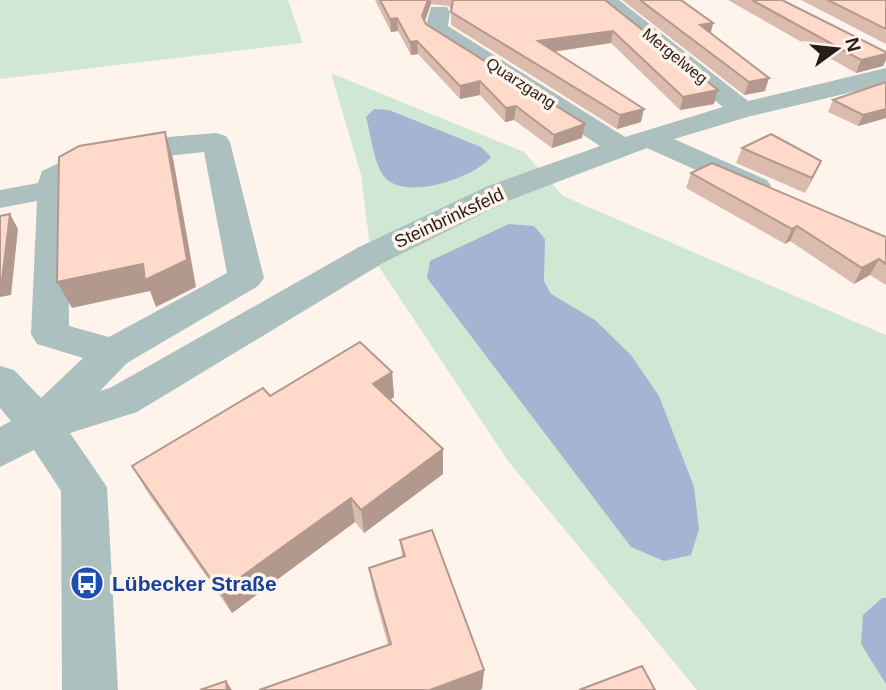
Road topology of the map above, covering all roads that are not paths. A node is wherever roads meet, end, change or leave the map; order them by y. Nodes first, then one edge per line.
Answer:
1 (608, 2) edge
2 (439, 12) dead end
3 (880, 90) edge
4 (743, 110) junction
5 (634, 142) junction
6 (35, 192) dead end
7 (0, 199) edge
8 (786, 199) edge
9 (113, 354) junction
10 (0, 381) edge
11 (20, 437) edge
12 (89, 690) edge

1 - 4 street, Mergelweg
2 - 5 street, Quarzgang
3 - 4 street, Steinbrinksfeld
4 - 5 street, Steinbrinksfeld
5 - 8 street
5 - 11 street, Steinbrinksfeld
6 - 7 street
9 - 9 street
9 - 11 street
10 - 11 street
11 - 12 street

